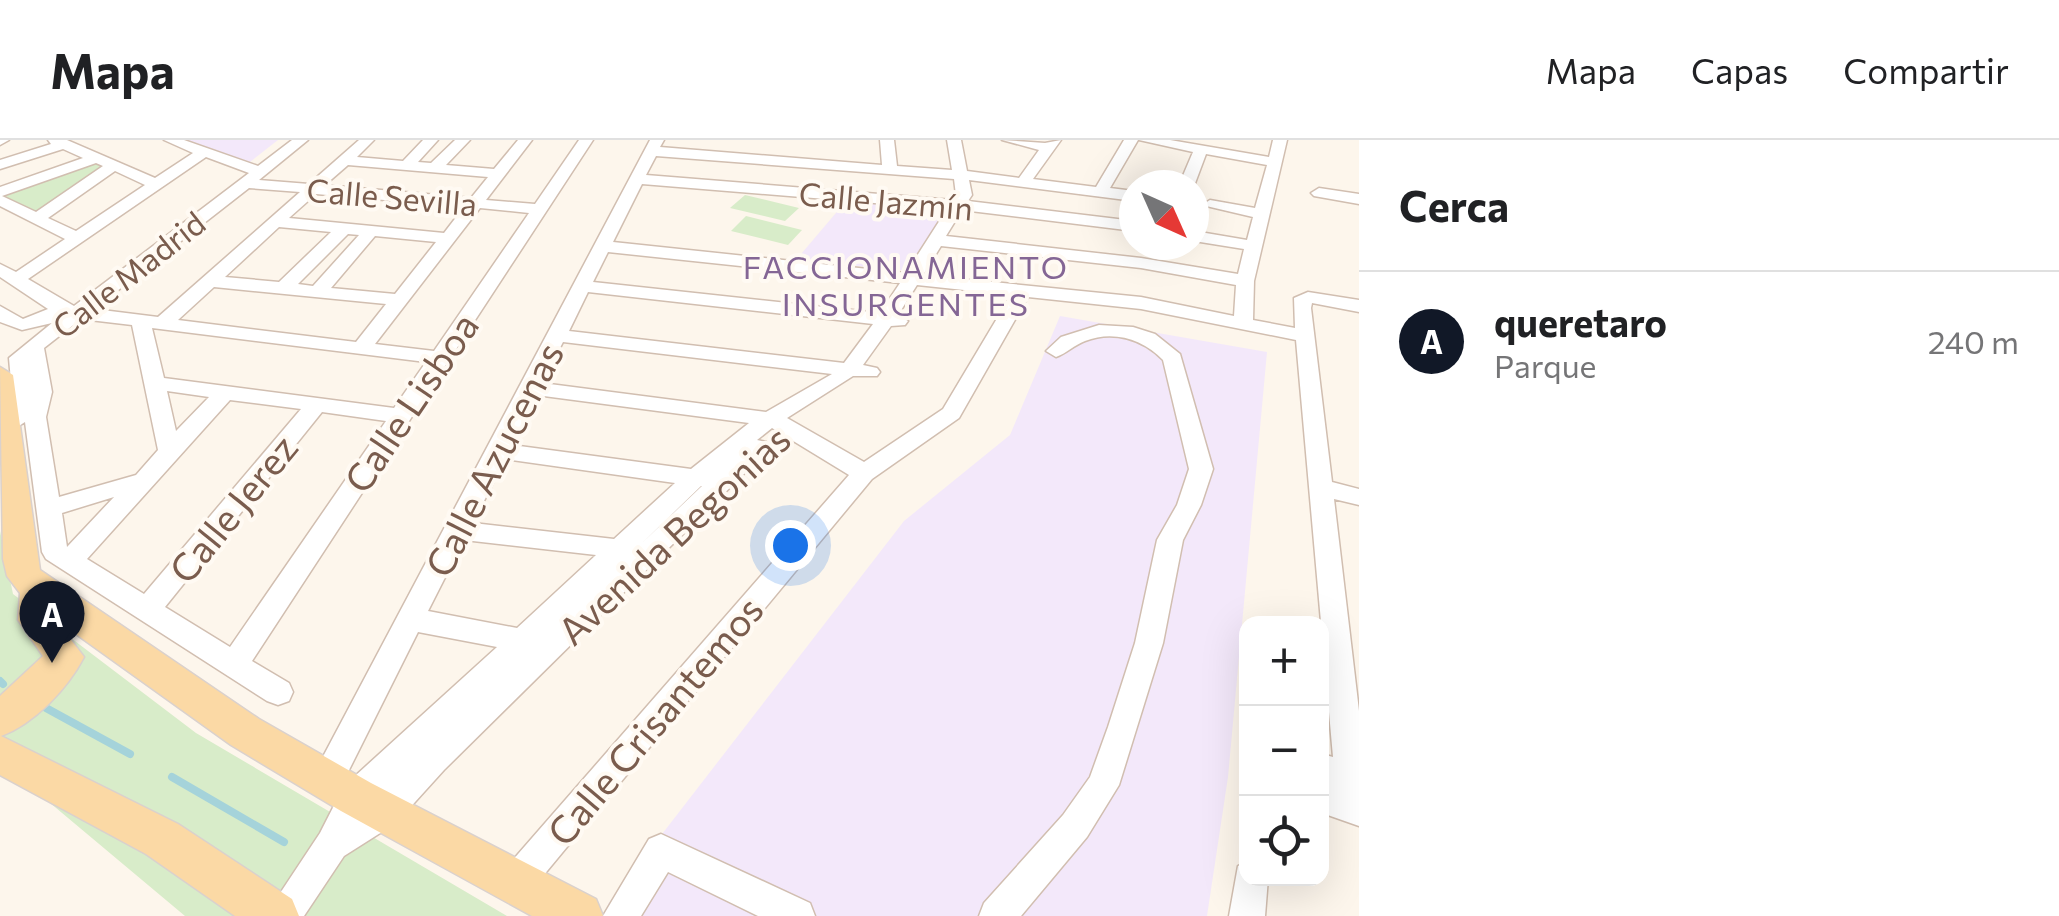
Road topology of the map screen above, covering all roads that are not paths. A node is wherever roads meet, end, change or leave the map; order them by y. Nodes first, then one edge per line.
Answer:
1 (171, 140) edge
2 (283, 140) edge
3 (302, 140) edge
4 (368, 140) edge
5 (431, 140) edge
6 (463, 140) edge
7 (525, 140) edge
8 (586, 140) edge
9 (887, 140) edge
10 (954, 140) edge
11 (967, 140) edge
12 (1008, 140) edge
13 (1131, 140) edge
14 (1146, 140) edge
15 (1280, 140) edge
16 (59, 142) edge
17 (1051, 144) edge
18 (654, 146) edge
19 (1201, 149) junction
20 (204, 152) junction
21 (96, 158) junction
22 (345, 160) junction
23 (1275, 162) junction
24 (0, 165) edge
25 (406, 165) junction
26 (114, 166) junction
27 (435, 168) junction
28 (890, 169) junction
29 (1193, 170) edge
30 (499, 174) junction
31 (251, 175) junction
32 (969, 176) junction
33 (638, 178) junction
34 (1022, 182) junction
35 (156, 184) junction
36 (312, 189) junction
37 (0, 192) edge
38 (1101, 192) junction
39 (1319, 193) dead end
40 (1119, 194) edge
41 (0, 200) edge
42 (1359, 200) edge
43 (476, 203) junction
44 (966, 206) junction
45 (1210, 206) dead end
46 (540, 208) junction
47 (1262, 214) junction
48 (37, 218) junction
49 (276, 222) junction
50 (1119, 224) edge
51 (344, 228) junction
52 (372, 230) junction
53 (77, 238) junction
54 (448, 238) junction
55 (1209, 238) edge
56 (944, 241) junction
57 (601, 246) junction
58 (1254, 246) junction
59 (8, 274) edge
60 (920, 277) junction
61 (211, 281) junction
62 (1245, 282) junction
63 (582, 286) junction
64 (284, 288) junction
65 (1022, 290) junction
66 (317, 292) junction
67 (399, 300) junction
68 (1304, 302) junction
69 (1359, 306) edge
70 (69, 311) junction
71 (0, 312) edge
72 (1359, 319) edge
73 (894, 320) junction
74 (152, 322) junction
75 (1243, 323) junction
76 (557, 335) junction
77 (1303, 336) junction
78 (34, 346) junction
79 (361, 348) junction
80 (1056, 351) dead end
81 (439, 358) junction
82 (860, 369) junction
83 (0, 374) edge
84 (154, 383) junction
85 (530, 388) junction
86 (224, 393) junction
87 (316, 405) junction
88 (400, 416) junction
89 (778, 422) junction
90 (6, 433) junction
91 (497, 450) junction
92 (170, 452) junction
93 (864, 473) junction
94 (144, 480) junction
95 (709, 480) junction
96 (1320, 488) junction
97 (1359, 498) edge
98 (50, 508) junction
99 (456, 530) junction
100 (624, 549) junction
101 (650, 555) junction
102 (70, 561) junction
103 (38, 589) junction
104 (148, 610) junction
105 (410, 619) junction
106 (524, 640) junction
107 (552, 646) junction
108 (234, 664) junction
109 (278, 692) dead end
110 (0, 719) edge
111 (0, 754) edge
112 (1350, 782) edge
113 (356, 796) junction
114 (1326, 796) edge
115 (516, 882) junction
116 (1249, 886) edge
117 (279, 916) edge
118 (579, 916) edge
119 (621, 916) edge
120 (796, 916) edge
121 (997, 916) edge
122 (1247, 916) edge

1 - 20 street, Calle Sevilla
2 - 31 street, Calle Madrid
3 - 31 street, Calle Madrid
4 - 22 street
5 - 25 street
6 - 27 street
7 - 30 street
8 - 46 street, Calle Lisboa
9 - 28 street
10 - 32 street, Avenida Begonias
11 - 32 street, Avenida Begonias
12 - 17 street
13 - 38 street
14 - 19 street
15 - 23 street
16 - 21 street
16 - 24 street
17 - 34 street
18 - 28 street
18 - 33 street, Calle Azucenas
19 - 23 street
19 - 29 street
20 - 31 street, Calle Sevilla
20 - 35 street
21 - 26 street
21 - 37 street
22 - 25 street
22 - 36 street
23 - 47 street
25 - 27 street
26 - 35 street
26 - 48 street
27 - 30 street
28 - 32 street
30 - 43 street
31 - 36 street, Calle Sevilla
31 - 70 street, Calle Madrid
32 - 34 street
32 - 44 street, Avenida Begonias
33 - 44 street, Calle Jazmín
33 - 57 street, Calle Azucenas
34 - 38 street
35 - 53 street
36 - 43 street, Calle Sevilla
36 - 49 street
38 - 40 street
39 - 42 street
41 - 48 street
43 - 46 street, Calle Sevilla
43 - 54 street
44 - 50 street, Calle Jazmín
44 - 56 street, Avenida Begonias
45 - 47 street
46 - 81 street, Calle Lisboa
47 - 58 street
48 - 53 street
49 - 51 street
49 - 61 street
51 - 52 street
51 - 64 street
52 - 54 street
52 - 66 street
53 - 59 street
54 - 67 street
55 - 58 street
56 - 60 street, Avenida Begonias
56 - 62 street
57 - 60 street
57 - 63 street, Calle Azucenas
58 - 62 street
59 - 70 street
60 - 65 street
60 - 73 street, Avenida Begonias
61 - 64 street
61 - 74 street
62 - 75 street
63 - 73 street
63 - 76 street, Calle Azucenas
64 - 66 street
65 - 75 street
65 - 93 street, Calle Crisantemos
66 - 67 street
67 - 79 street
68 - 69 street
68 - 72 street
68 - 77 street
70 - 71 street, Calle Madrid
70 - 74 street
70 - 78 street, Calle Madrid
73 - 82 street, Avenida Begonias
74 - 79 street
74 - 84 street
75 - 77 street
76 - 82 street
76 - 85 street, Calle Azucenas
77 - 96 street
78 - 90 street, Calle Madrid
78 - 98 street
79 - 81 street
80 - 121 street
81 - 88 street, Calle Lisboa
82 - 89 street, Avenida Begonias
83 - 90 main road
84 - 86 street
84 - 92 street
85 - 89 street
85 - 91 street, Calle Azucenas
86 - 87 street
86 - 92 street
87 - 88 street
87 - 104 street, Calle Jerez
88 - 108 street, Calle Lisboa
89 - 93 street
89 - 95 street, Avenida Begonias
90 - 103 main road
91 - 95 street
91 - 99 street, Calle Azucenas
92 - 94 street
93 - 115 street, Calle Crisantemos
94 - 98 street
94 - 102 street
95 - 100 street, Avenida Begonias
95 - 101 street, Avenida Begonias
96 - 97 street
96 - 112 street
98 - 102 street
99 - 100 street
99 - 105 street, Calle Azucenas
100 - 101 street
100 - 106 street, Avenida Begonias
101 - 107 street, Avenida Begonias
102 - 104 street
103 - 110 main road
103 - 113 main road
104 - 108 street
105 - 106 street
105 - 113 street, Calle Azucenas
106 - 107 street
106 - 113 street, Avenida Begonias
107 - 113 street, Avenida Begonias
108 - 109 street
111 - 117 main road
112 - 114 street
113 - 115 main road
113 - 117 street
115 - 118 main road
116 - 122 street
119 - 120 street

